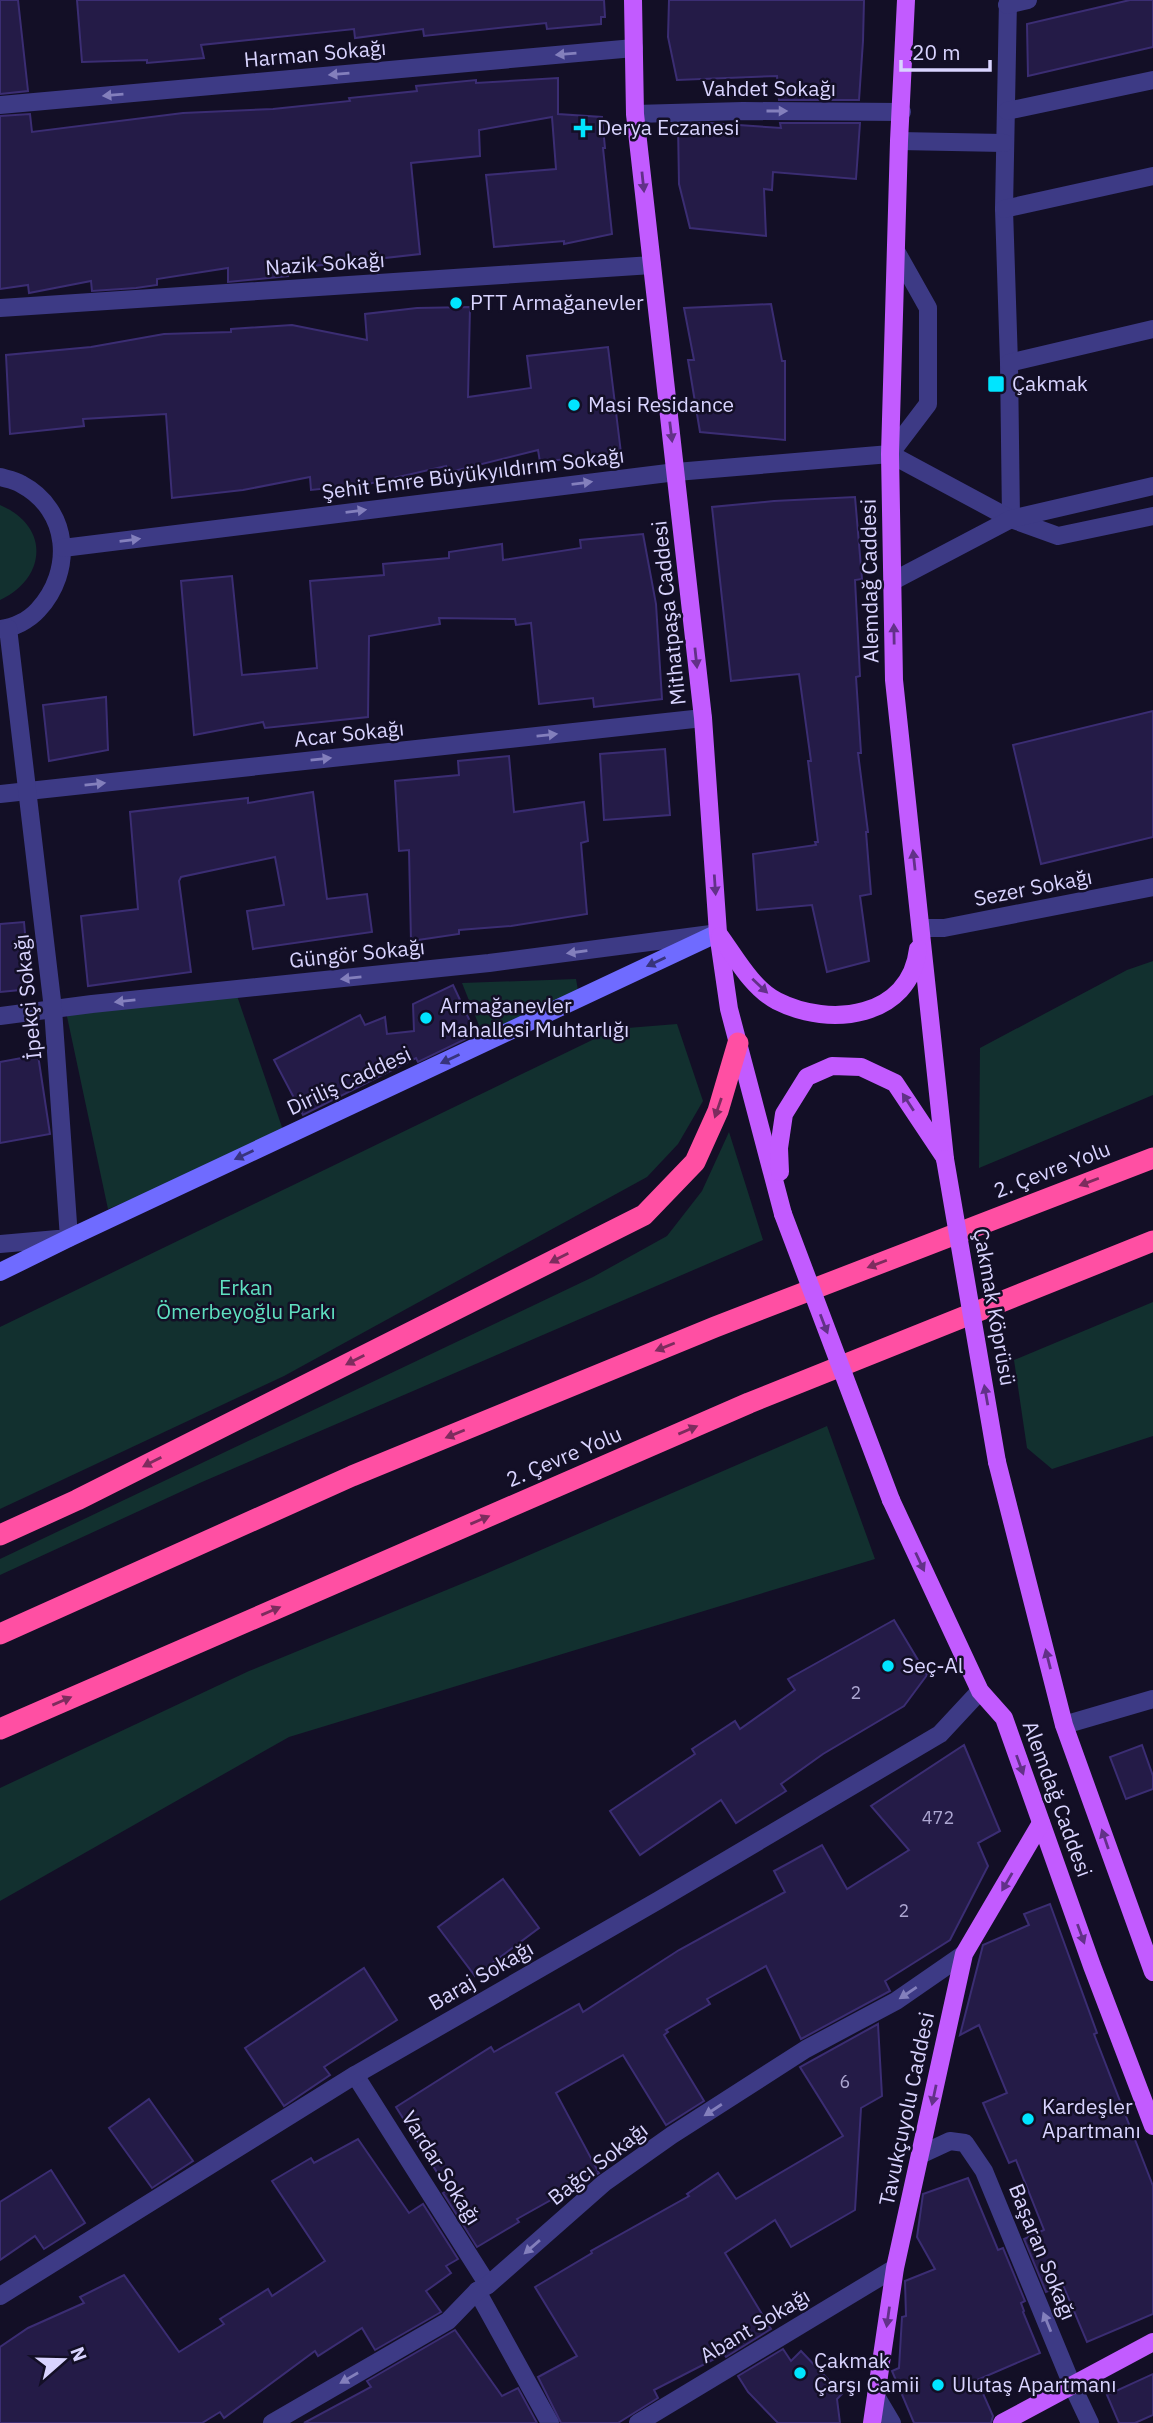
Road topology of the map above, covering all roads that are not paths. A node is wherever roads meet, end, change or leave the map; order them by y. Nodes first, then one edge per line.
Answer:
1 (633, 0) edge
2 (906, 0) edge
3 (1028, 0) edge
4 (1007, 2) edge
5 (634, 48) junction
6 (1153, 80) edge
7 (0, 105) edge
8 (902, 111) junction
9 (1007, 111) junction
10 (635, 114) junction
11 (899, 141) junction
12 (1004, 143) junction
13 (1153, 176) edge
14 (1004, 209) junction
15 (896, 251) junction
16 (652, 265) junction
17 (0, 308) edge
18 (1153, 329) edge
19 (1009, 363) junction
20 (890, 454) junction
21 (676, 472) junction
22 (0, 477) edge
23 (1153, 486) edge
24 (1153, 516) edge
25 (1011, 519) junction
26 (63, 548) junction
27 (893, 581) junction
28 (4, 629) edge
29 (703, 718) junction
30 (27, 791) junction
31 (0, 794) edge
32 (1153, 887) edge
33 (921, 928) junction
34 (718, 933) junction
35 (53, 1009) junction
36 (0, 1016) edge
37 (738, 1043) junction
38 (1153, 1158) edge
39 (945, 1159) junction
40 (783, 1214) junction
41 (69, 1238) junction
42 (1153, 1241) edge
43 (0, 1244) edge
44 (0, 1272) edge
45 (998, 1462) joint
46 (0, 1535) edge
47 (0, 1633) edge
48 (980, 1691) junction
49 (1153, 1699) edge
50 (1065, 1725) junction
51 (0, 1729) edge
52 (1041, 1823) junction
53 (964, 1954) junction
54 (1153, 1972) edge
55 (355, 2075) junction
56 (1153, 2126) edge
57 (922, 2154) junction
58 (895, 2268) junction
59 (483, 2288) junction
60 (0, 2296) edge
61 (1153, 2342) edge
62 (1072, 2385) junction
63 (876, 2396) junction
64 (272, 2423) edge
65 (550, 2423) edge
66 (638, 2423) edge
67 (872, 2423) edge
68 (892, 2423) edge
69 (1002, 2423) edge
70 (1090, 2423) edge

1 - 5 main road, Mithatpaşa Caddesi
2 - 8 main road, Alemdağ Caddesi
3 - 4 street
4 - 9 street
5 -> 7 street, Harman Sokağı
5 - 10 main road, Mithatpaşa Caddesi
6 - 9 street
10 -> 8 street, Vahdet Sokağı
8 - 11 main road, Alemdağ Caddesi
9 - 12 street
10 -> 16 main road, Mithatpaşa Caddesi
11 - 12 street
11 - 15 main road, Alemdağ Caddesi
12 - 14 street
13 - 14 street
14 - 19 street
15 - 20 main road, Alemdağ Caddesi
15 - 20 street
16 - 17 street, Nazik Sokağı
16 -> 21 main road, Mithatpaşa Caddesi
18 - 19 street
19 - 25 street
20 - 21 street, Şehit Emre Büyükyıldırım Sokağı
20 - 25 street
20 - 27 main road, Alemdağ Caddesi
26 -> 21 street, Şehit Emre Büyükyıldırım Sokağı
21 -> 29 main road, Mithatpaşa Caddesi
22 - 26 street
23 - 25 street
24 - 25 street
25 - 27 street
26 - 28 street
33 -> 27 main road, Alemdağ Caddesi
28 - 30 street, İpekçi Sokağı
30 -> 29 street, Acar Sokağı
29 -> 34 main road, Mithatpaşa Caddesi
30 - 31 street, Acar Sokağı
30 - 35 street, İpekçi Sokağı
32 - 33 street, Sezer Sokağı
34 -> 33 main road
33 - 39 main road, Alemdağ Caddesi
34 -> 35 street, Güngör Sokağı
34 - 37 main road, Mithatpaşa Caddesi
34 -> 41 main road, Diriliş Caddesi
35 - 36 street, Güngör Sokağı
35 - 41 street, İpekçi Sokağı
37 - 40 main road, Mithatpaşa Caddesi
37 -> 46 highway
38 -> 47 highway, 2. Çevre Yolu
39 -> 40 main road
45 -> 39 main road, Çakmak Köprüsü, bridge
40 -> 48 main road, Alemdağ Caddesi, bridge
41 - 43 street
41 - 44 main road, Diriliş Caddesi
51 -> 42 highway, 2. Çevre Yolu
50 -> 45 main road, Alemdağ Caddesi
48 -> 52 main road, Alemdağ Caddesi
48 - 55 street, Baraj Sokağı
49 - 50 street
54 -> 50 main road, Alemdağ Caddesi
52 -> 53 main road, Tavukçuyolu Caddesi
52 -> 56 main road, Alemdağ Caddesi
53 -> 57 main road, Tavukçuyolu Caddesi
53 -> 59 street, Bağcı Sokağı
55 - 59 street, Vardar Sokağı
55 - 60 street, Baraj Sokağı
57 - 58 main road, Tavukçuyolu Caddesi
62 -> 57 street, Başaran Sokağı
58 -> 63 main road, Tavukçuyolu Caddesi
58 - 66 street, Abant Sokağı
59 -> 64 street, Bağcı Sokağı
59 - 65 street, Vardar Sokağı
61 - 62 main road
62 - 69 main road
62 - 70 street, Başaran Sokağı
63 - 67 main road, Tavukçuyolu Caddesi
63 - 68 street

